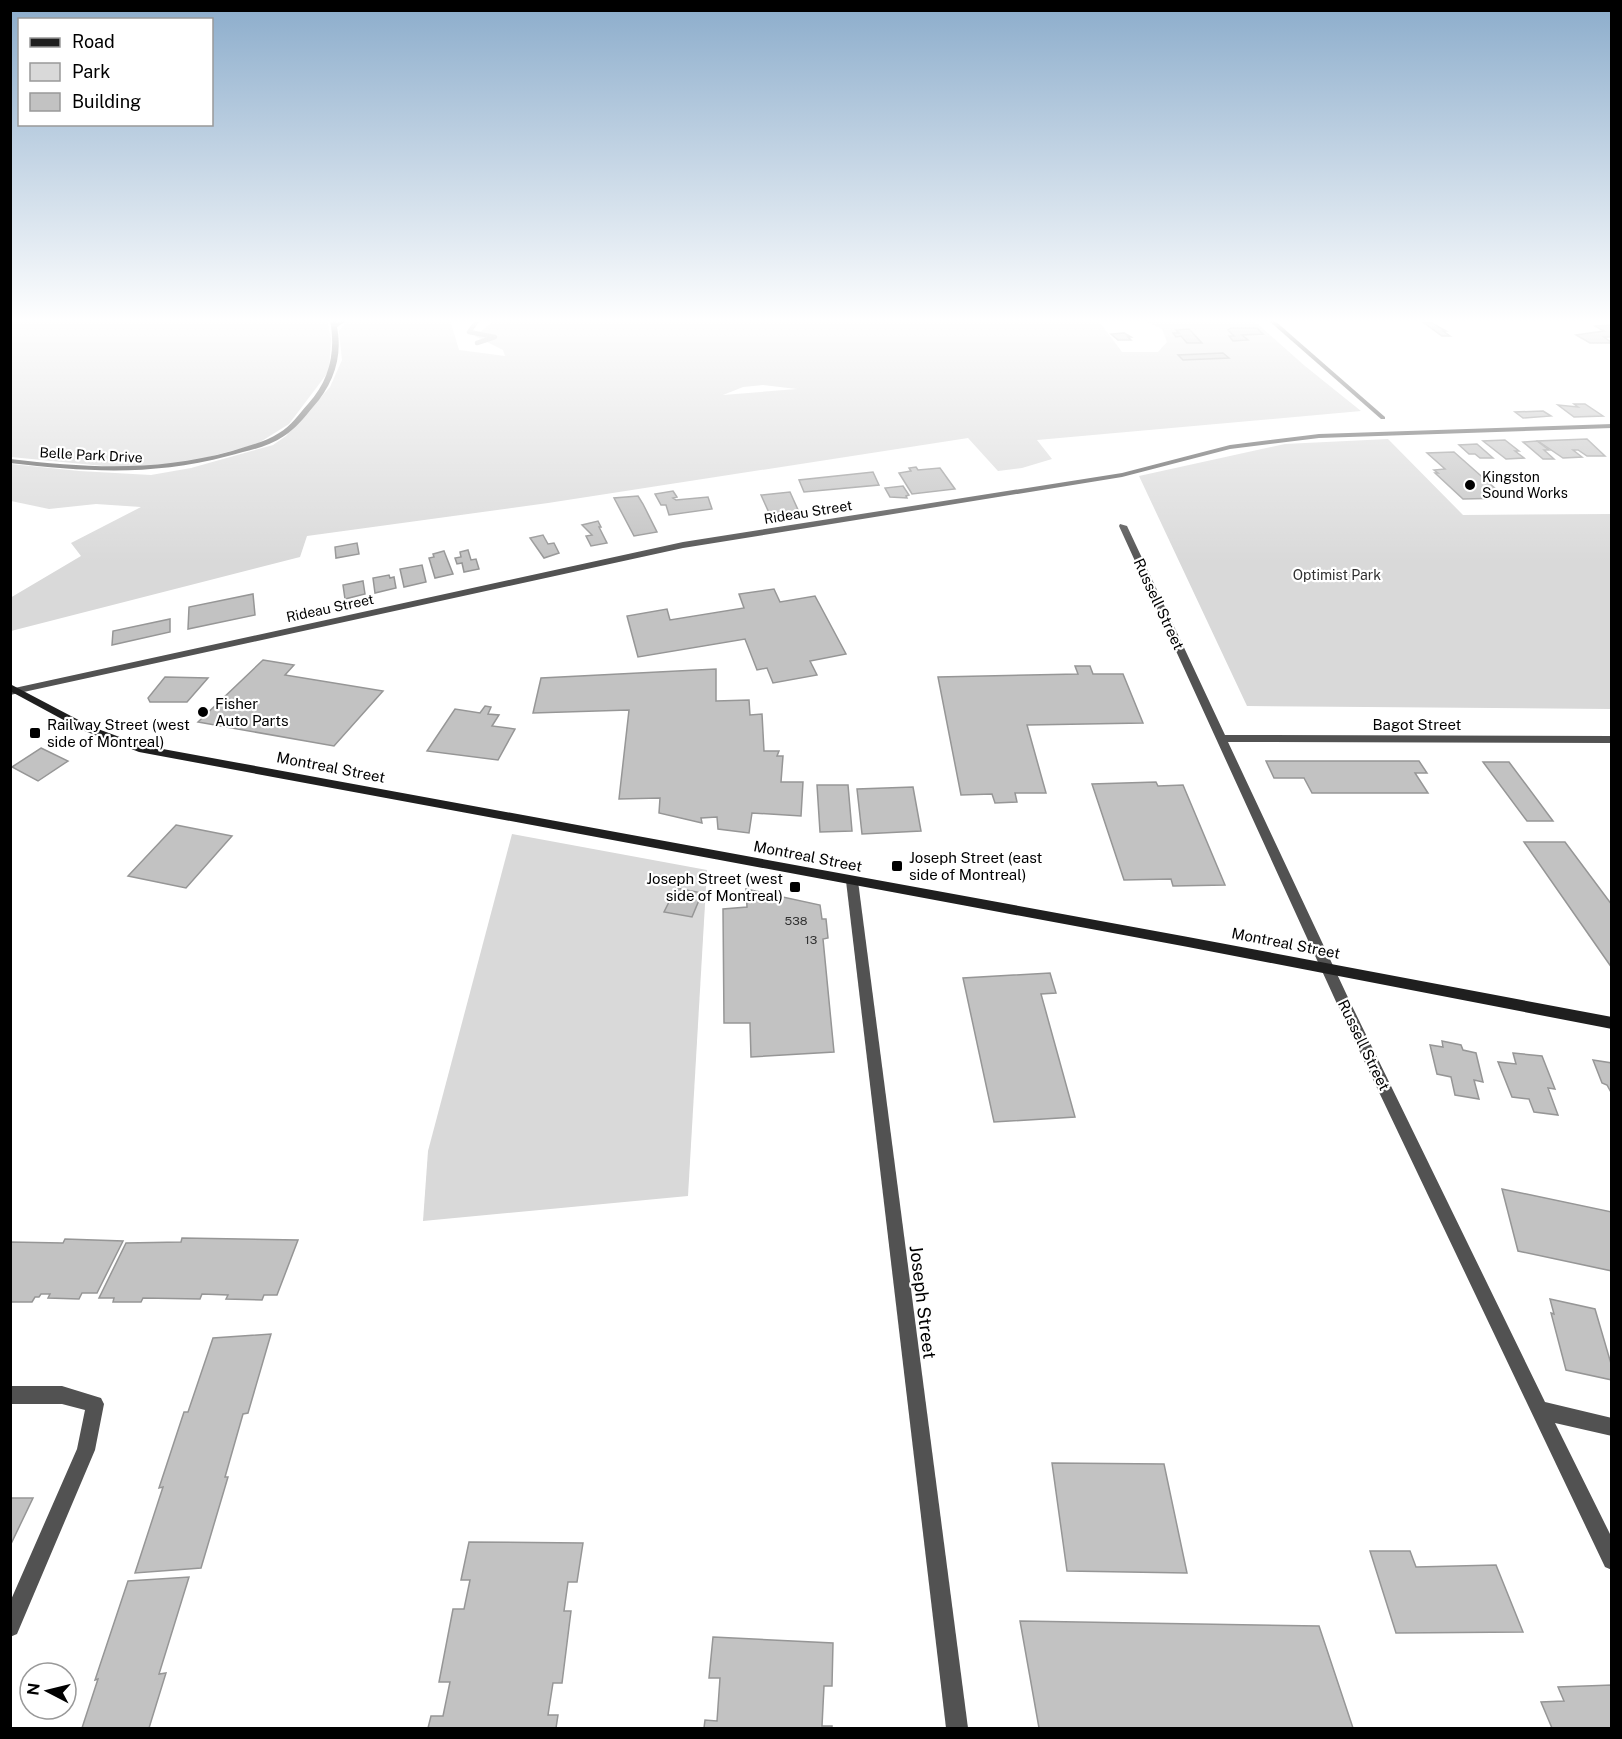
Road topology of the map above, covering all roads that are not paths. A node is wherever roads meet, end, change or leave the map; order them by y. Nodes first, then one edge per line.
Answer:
1 (314, 401) edge
2 (1364, 401) edge
3 (1383, 418) dead end
4 (1611, 426) edge
5 (10, 461) edge
6 (1123, 526) dead end
7 (12, 690) edge
8 (1222, 738) junction
9 (1611, 740) edge
10 (852, 881) junction
11 (1328, 968) junction
12 (1611, 1023) edge
13 (10, 1395) edge
14 (1540, 1410) junction
15 (1611, 1427) edge
16 (1611, 1560) edge
17 (10, 1627) edge
18 (957, 1728) edge

1 - 5 street, Belle Park Drive
2 - 3 street
4 - 7 street, Rideau Street
6 - 8 street, Russell Street
7 - 10 main road, Montreal Street
8 - 9 street, Bagot Street
8 - 11 street, Russell Street
10 - 11 main road, Montreal Street
10 - 18 street, Joseph Street
11 - 12 main road, Montreal Street
11 - 14 street, Russell Street
13 - 17 street
14 - 15 street
14 - 16 street, Russell Street

